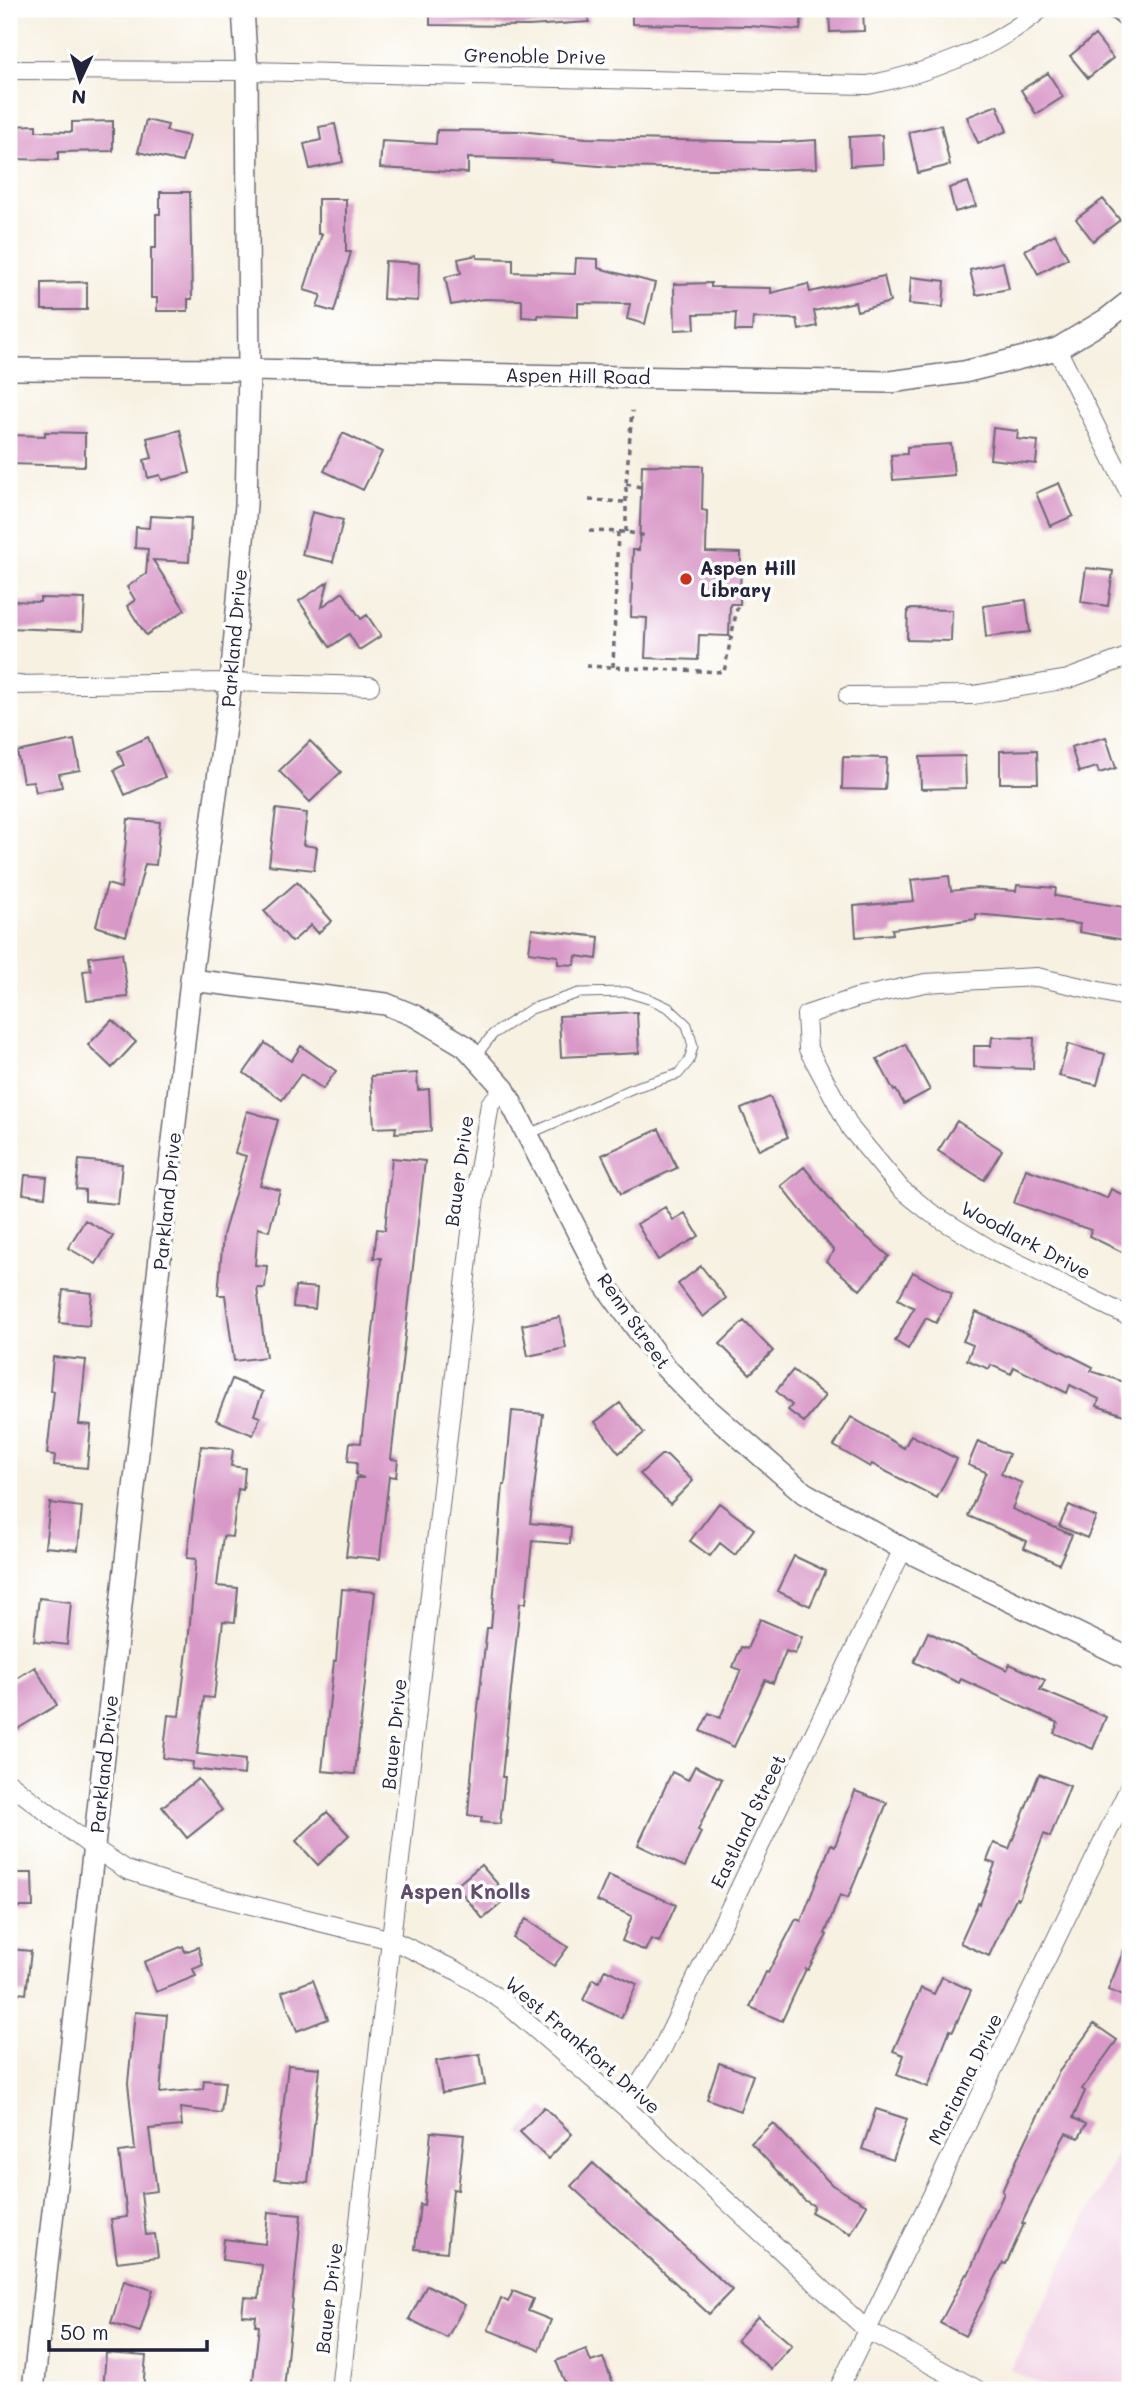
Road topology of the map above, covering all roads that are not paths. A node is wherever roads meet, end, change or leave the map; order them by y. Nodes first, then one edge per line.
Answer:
1 (243, 9) edge
2 (1041, 9) edge
3 (9, 70) edge
4 (247, 71) junction
5 (1130, 302) edge
6 (1056, 349) junction
7 (9, 369) edge
8 (249, 370) junction
9 (1130, 494) edge
10 (1130, 656) edge
11 (231, 682) junction
12 (9, 685) edge
13 (370, 686) dead end
14 (848, 696) dead end
15 (191, 980) junction
16 (1130, 998) edge
17 (475, 1057) junction
18 (504, 1089) junction
19 (528, 1135) junction
20 (1130, 1317) edge
21 (903, 1549) junction
22 (1130, 1659) edge
23 (9, 1783) edge
24 (1130, 1786) edge
25 (95, 1849) junction
26 (392, 1940) junction
27 (625, 2107) junction
28 (867, 2330) junction
29 (1130, 2381) edge
30 (33, 2390) edge
31 (343, 2390) edge
32 (838, 2390) edge
33 (978, 2390) edge
34 (1125, 2390) edge

1 - 4 street, Parkland Drive
2 - 4 street, Grenoble Drive
3 - 4 street, Grenoble Drive
4 - 8 street, Parkland Drive
5 - 6 street, Aspen Hill Road
6 - 8 street, Aspen Hill Road
6 - 9 street
7 - 8 street, Aspen Hill Road
8 - 11 street, Parkland Drive
10 - 14 street
11 - 12 street
11 - 13 street
11 - 15 street, Parkland Drive
15 - 17 street, Renn Street
15 - 25 street, Parkland Drive
16 - 20 street, Woodlark Drive
17 - 18 street, Renn Street
17 - 19 lane
18 - 19 street, Renn Street
18 - 26 street, Bauer Drive
19 - 21 street, Renn Street
21 - 22 street, Renn Street
21 - 27 street, Eastland Street
23 - 25 street, West Frankfort Drive
24 - 28 street, Marianna Drive
25 - 26 street, West Frankfort Drive
25 - 30 street, Parkland Drive
26 - 27 street, West Frankfort Drive
26 - 31 street, Bauer Drive
27 - 28 street, West Frankfort Drive
28 - 32 street, Marianna Drive
28 - 33 street, West Frankfort Drive
29 - 34 lane

